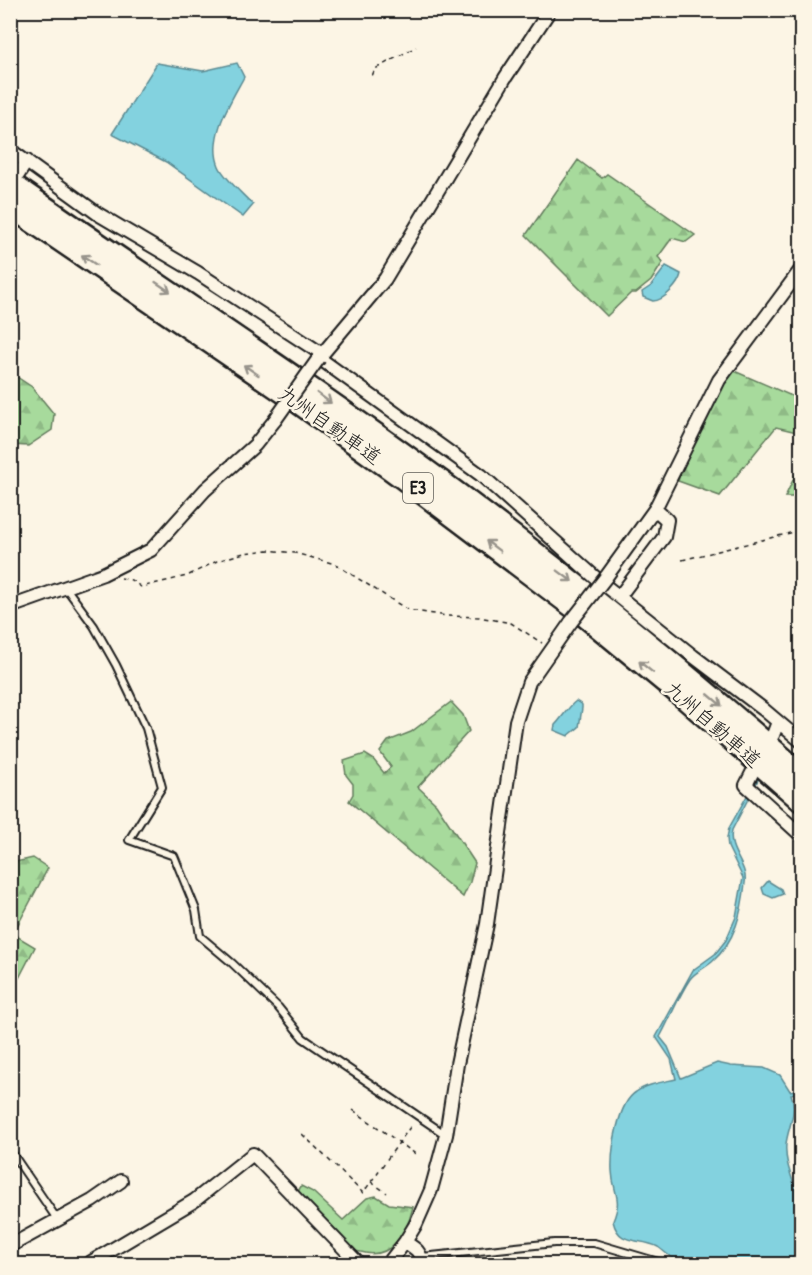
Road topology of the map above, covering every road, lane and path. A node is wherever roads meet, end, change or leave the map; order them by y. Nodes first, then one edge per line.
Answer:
1 (550, 10) edge
2 (416, 46) dead end
3 (372, 76) dead end
4 (10, 150) edge
5 (27, 161) junction
6 (14, 179) edge
7 (10, 206) edge
8 (801, 268) edge
9 (321, 356) junction
10 (655, 509) junction
11 (801, 530) edge
12 (682, 560) dead end
13 (103, 574) junction
14 (66, 588) junction
15 (619, 597) junction
16 (10, 607) edge
17 (550, 648) junction
18 (778, 722) junction
19 (773, 735) dead end
20 (801, 742) edge
21 (752, 773) dead end
22 (801, 775) edge
23 (801, 801) edge
24 (801, 836) edge
25 (353, 1110) dead end
26 (418, 1116) junction
27 (302, 1134) dead end
28 (446, 1135) junction
29 (399, 1143) junction
30 (10, 1150) edge
31 (417, 1155) dead end
32 (121, 1181) dead end
33 (371, 1182) junction
34 (387, 1193) dead end
35 (57, 1219) junction
36 (405, 1242) junction
37 (10, 1246) edge
38 (421, 1261) edge
39 (88, 1264) edge
40 (359, 1264) edge
41 (388, 1264) edge
42 (665, 1264) edge

1 - 9 street
2 - 3 path
4 - 5 street
5 - 6 street
5 - 9 street
6 -> 22 highway, 九州自動車道 / E3
23 -> 7 highway, 九州自動車道 / E3
8 - 10 street
9 - 13 street, bridge
9 - 15 street
10 - 15 street
10 - 17 street, bridge
11 - 12 path
13 - 14 street
13 - 17 path
14 - 16 street
14 - 26 lane
15 - 18 street
17 - 28 street
18 - 19 street
18 - 20 street
21 - 24 street
25 - 29 path
26 - 28 lane
26 - 29 path
27 - 33 path
28 - 36 street
29 - 31 path
29 - 33 path
30 - 35 lane
32 - 35 street
33 - 34 path
35 - 37 street
36 - 38 street
36 - 41 street
38 - 42 lane
39 - 40 street

